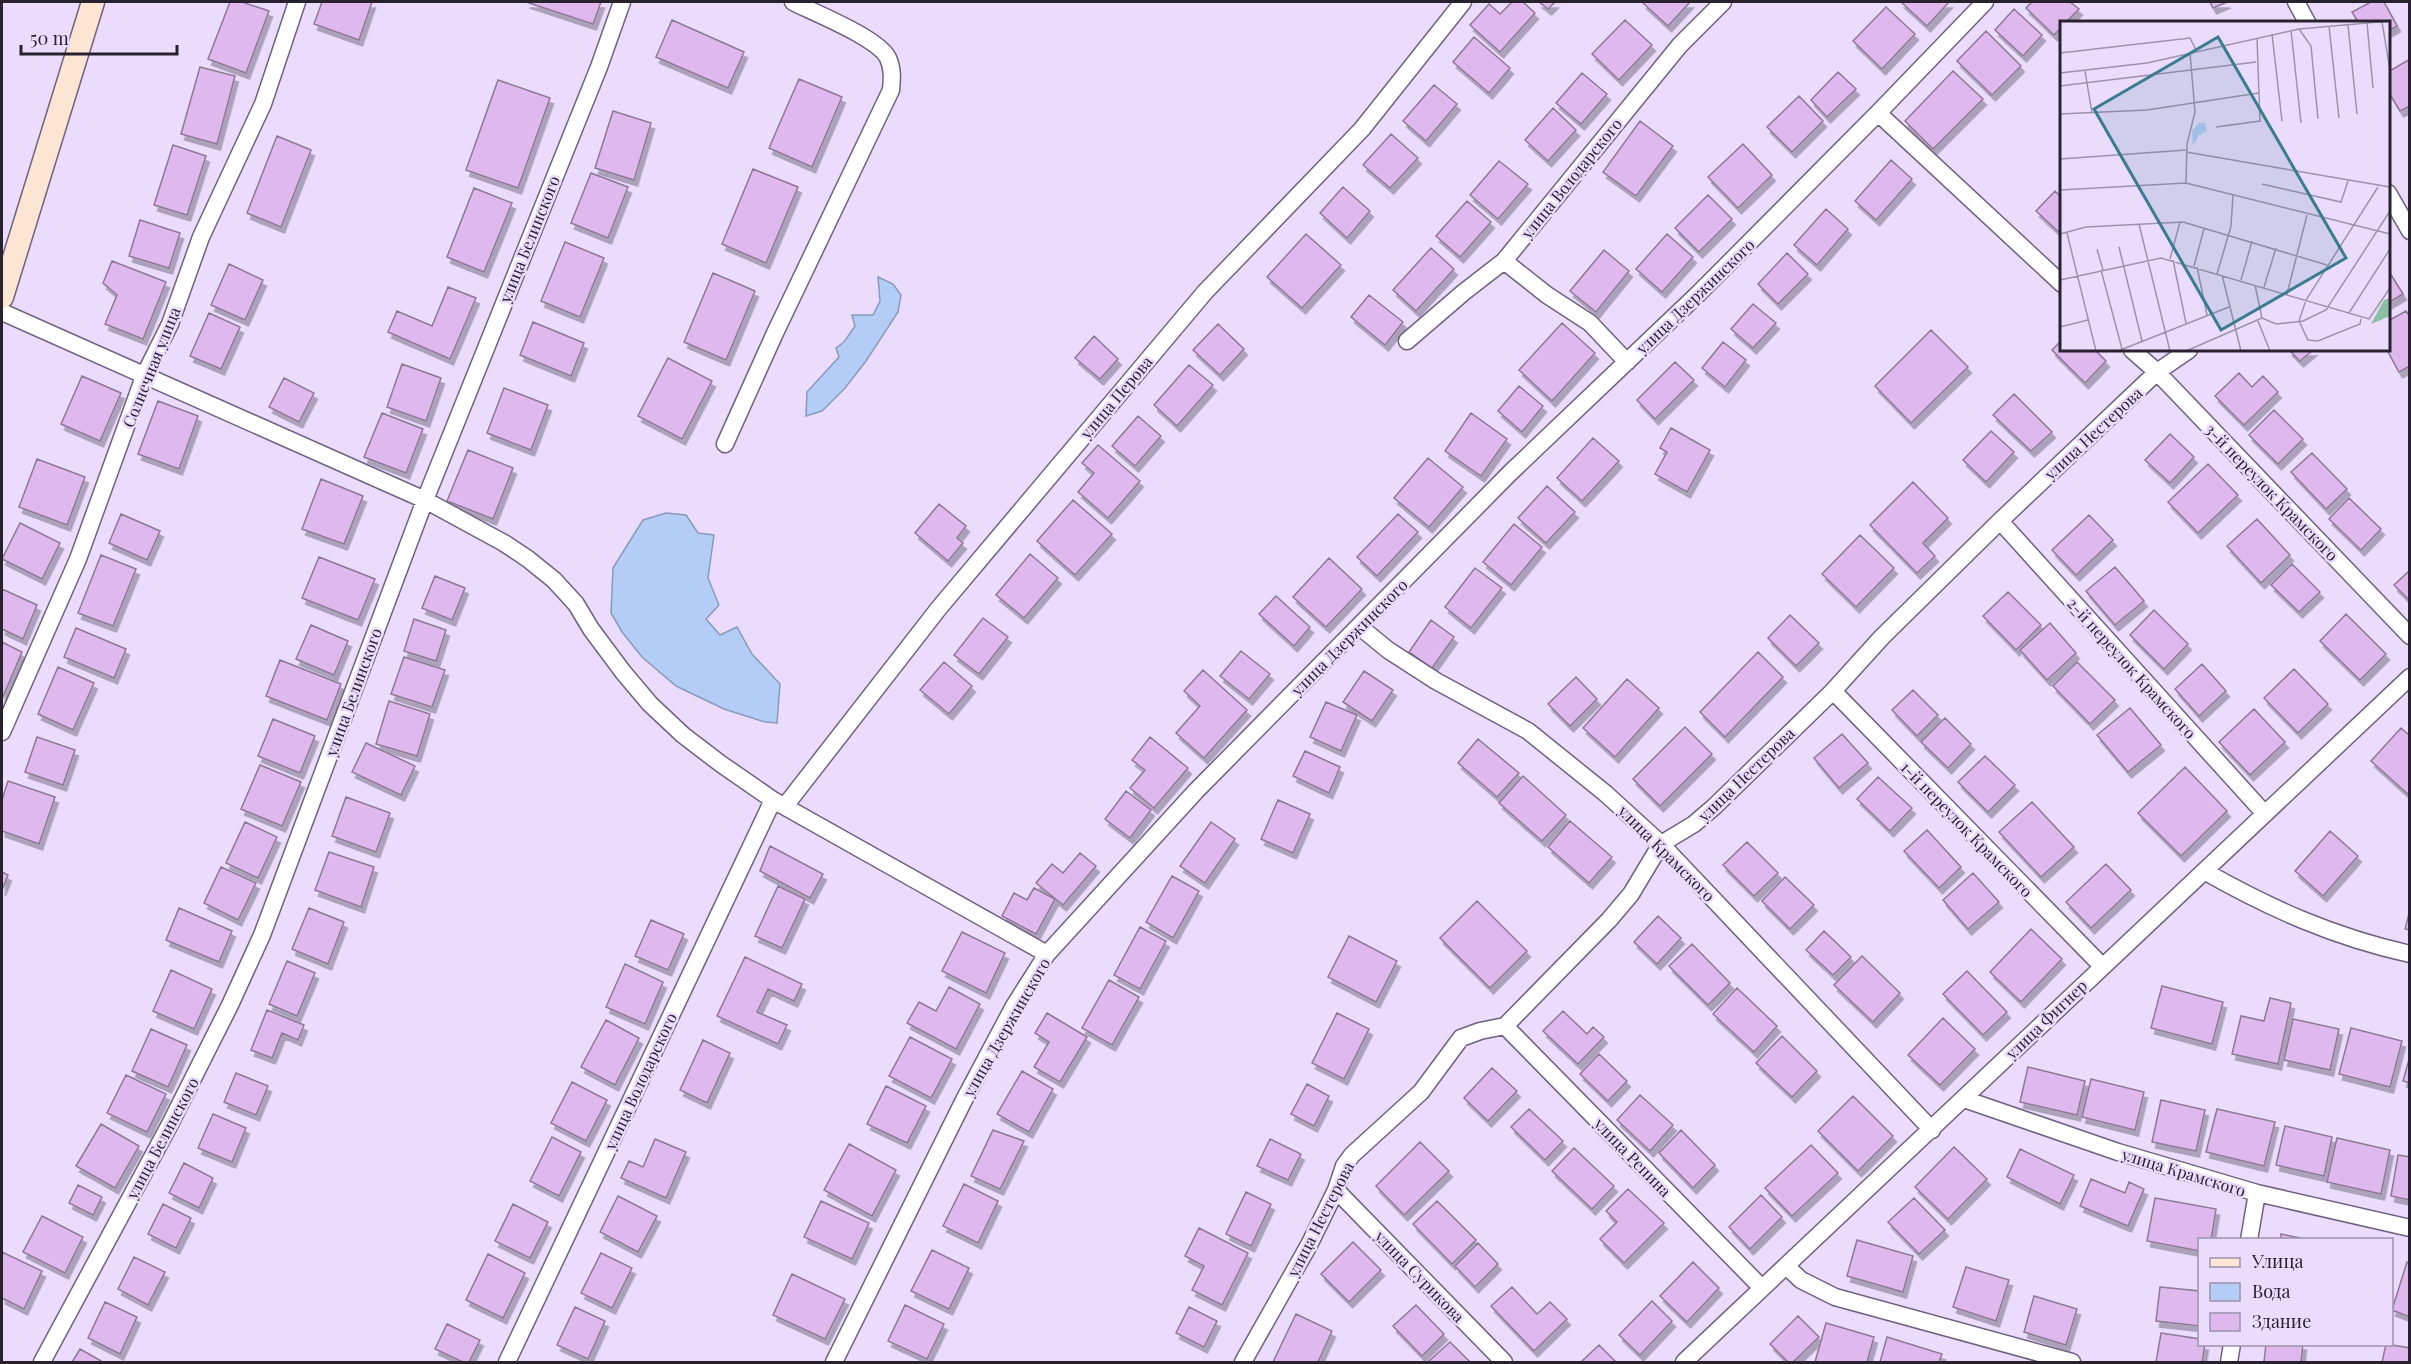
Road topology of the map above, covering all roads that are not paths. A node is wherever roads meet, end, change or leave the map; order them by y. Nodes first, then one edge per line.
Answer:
1 (93, 2) edge
2 (297, 2) edge
3 (622, 2) edge
4 (793, 2) edge
5 (1463, 2) edge
6 (1723, 2) edge
7 (1985, 2) edge
8 (2296, 2) edge
9 (2306, 21) edge
10 (1878, 113) junction
11 (2390, 198) edge
12 (2409, 231) edge
13 (10, 247) edge
14 (1504, 261) junction
15 (2060, 283) edge
16 (2, 297) edge
17 (2, 312) edge
18 (1407, 341) dead end
19 (2133, 351) edge
20 (2188, 351) edge
21 (1627, 362) junction
22 (2157, 372) junction
23 (145, 374) junction
24 (725, 444) dead end
25 (425, 500) junction
26 (2000, 521) junction
27 (1360, 627) junction
28 (2409, 636) edge
29 (2409, 677) edge
30 (1833, 691) junction
31 (2, 732) edge
32 (779, 803) junction
33 (2265, 814) junction
34 (1662, 844) junction
35 (2204, 871) junction
36 (1047, 954) junction
37 (2409, 954) edge
38 (2102, 966) junction
39 (1505, 1026) junction
40 (1964, 1099) junction
41 (1932, 1130) junction
42 (1336, 1190) junction
43 (2257, 1193) junction
44 (2409, 1228) edge
45 (2249, 1238) edge
46 (1786, 1266) junction
47 (1762, 1288) junction
48 (2232, 1346) edge
49 (42, 1362) edge
50 (507, 1362) edge
51 (834, 1362) edge
52 (1243, 1362) edge
53 (1504, 1362) edge
54 (1684, 1362) edge
55 (2072, 1362) edge
56 (2229, 1362) edge

1 - 13 main road
2 - 23 street, Солнечная улица
3 - 25 street, улица Белинского
4 - 24 street
5 - 32 street, улица Перова
6 - 14 street, улица Володарского
7 - 10 street, улица Дзержинского
8 - 9 street
10 - 15 street
10 - 21 street, улица Дзержинского
11 - 12 street
13 - 16 main road
14 - 18 street, улица Володарского
14 - 21 street
17 - 23 street
19 - 22 street, 3-й переулок Крамского
20 - 22 street, улица Нестерова
21 - 27 street, улица Дзержинского
22 - 26 street, улица Нестерова
22 - 28 street, 3-й переулок Крамского
23 - 25 street
23 - 31 street, Солнечная улица
25 - 32 street
25 - 49 street, улица Белинского
26 - 30 street, улица Нестерова
26 - 33 street, 2-й переулок Крамского
27 - 34 street, улица Крамского
27 - 36 street, улица Дзержинского
29 - 33 street, улица Фигнер
30 - 34 street, улица Нестерова
30 - 38 street, 1-й переулок Крамского
32 - 36 street
32 - 50 street, улица Володарского
33 - 35 street, улица Фигнер
34 - 39 street, улица Нестерова
34 - 41 street, улица Крамского
35 - 37 street
35 - 38 street, улица Фигнер
36 - 51 street, улица Дзержинского
38 - 40 street, улица Фигнер
39 - 42 street, улица Нестерова
39 - 47 street, улица Репина
40 - 41 street, улица Фигнер
40 - 43 street, улица Крамского
41 - 46 street, улица Фигнер
42 - 52 street, улица Нестерова
42 - 53 street, улица Сурикова
43 - 44 street, улица Крамского
43 - 45 street
46 - 47 street, улица Фигнер
46 - 55 street
47 - 54 street, улица Фигнер
48 - 56 street

